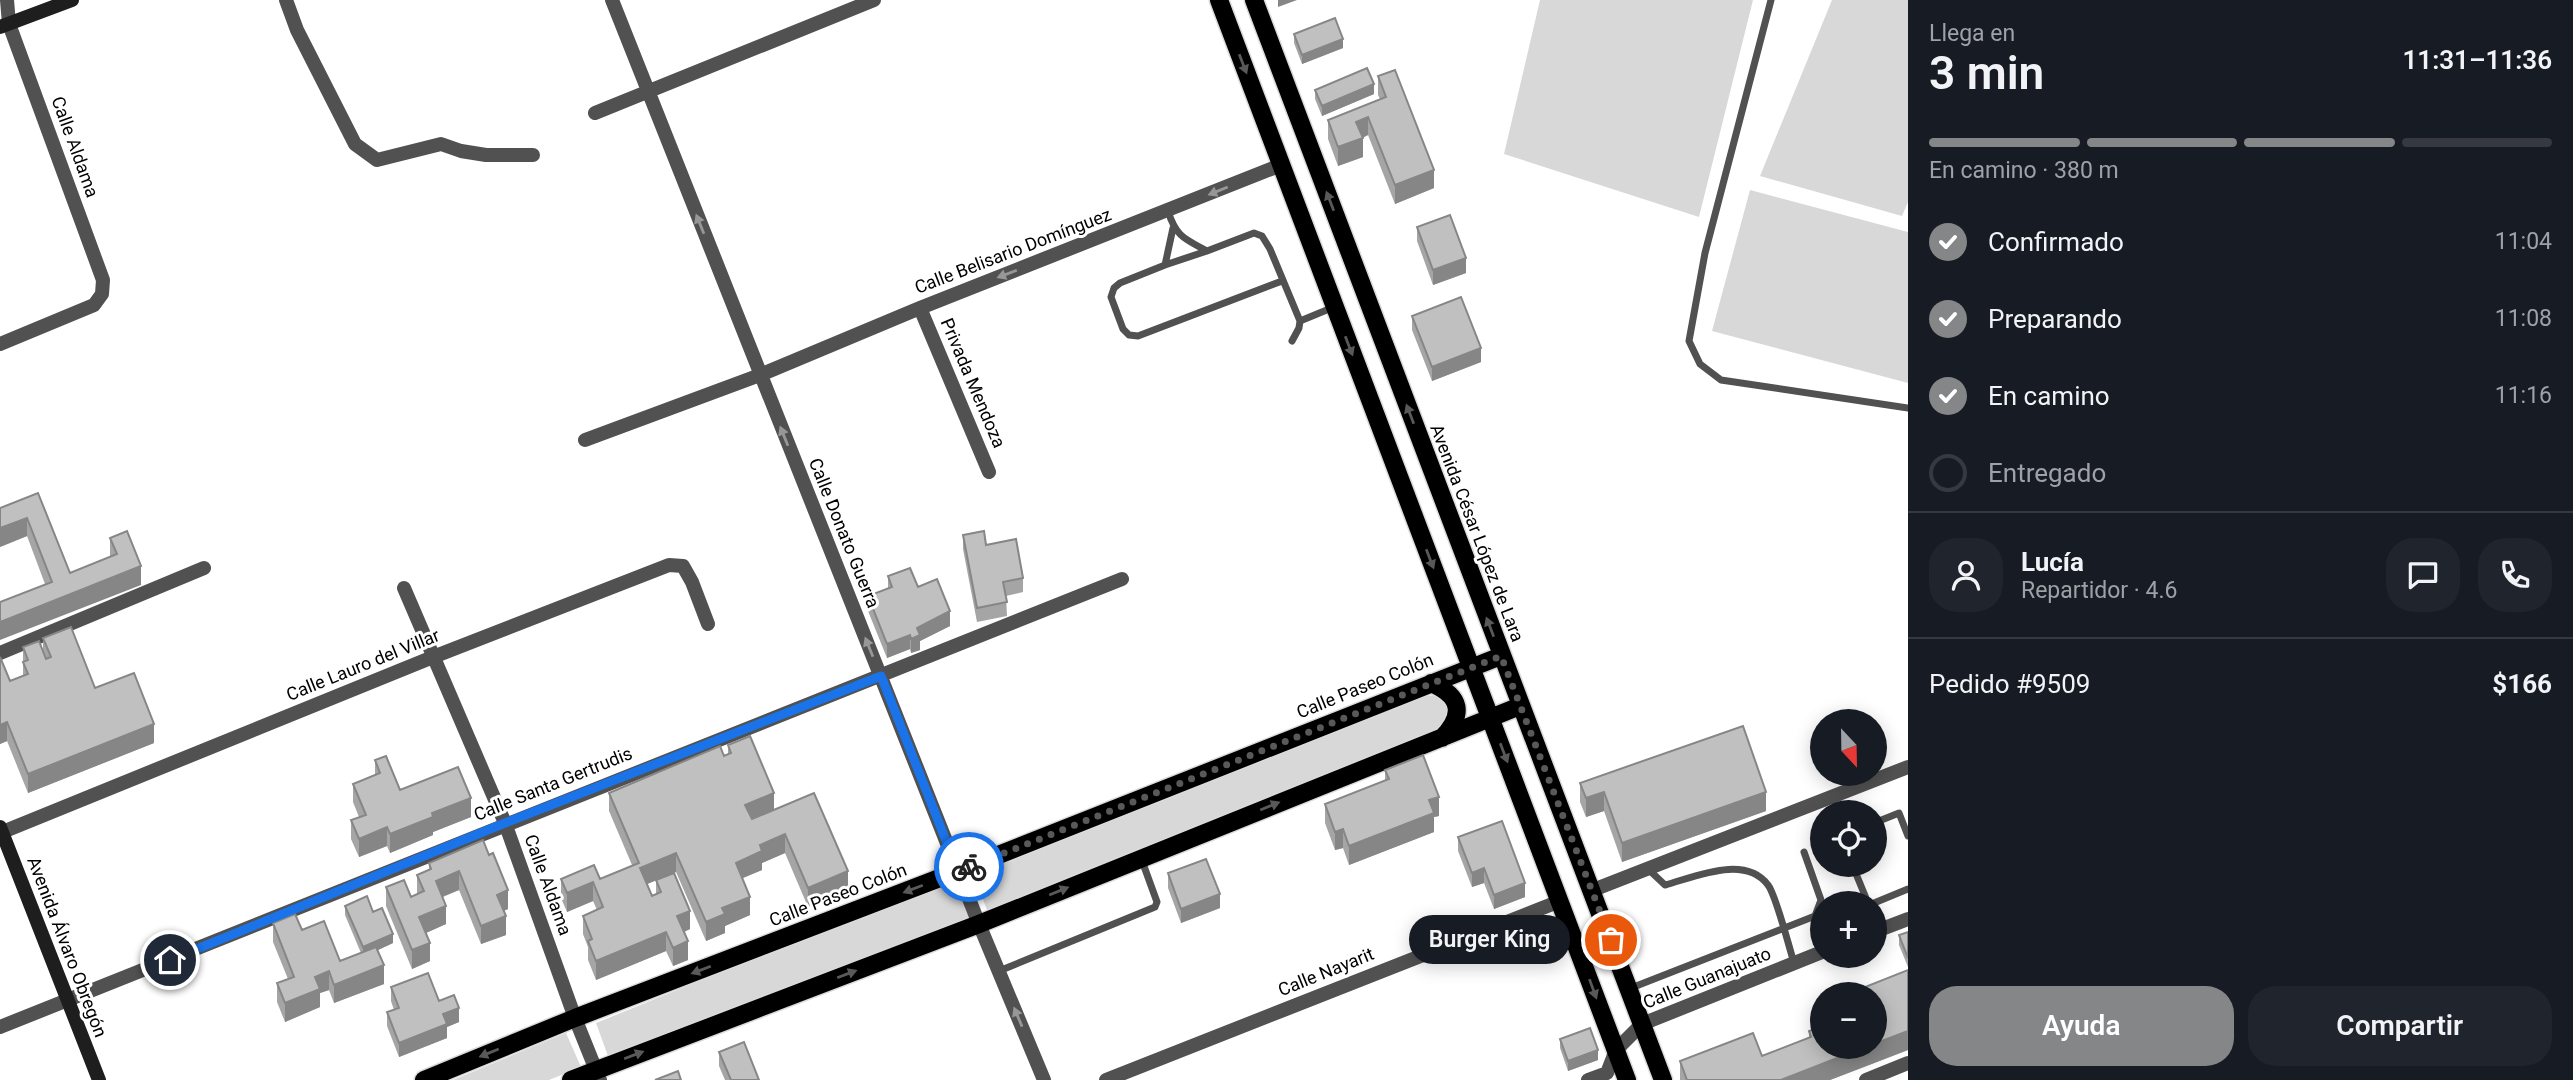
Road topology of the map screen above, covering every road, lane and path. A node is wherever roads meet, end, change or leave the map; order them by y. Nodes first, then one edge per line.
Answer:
1 (7, 0) edge
2 (72, 0) edge
3 (286, 0) edge
4 (612, 0) edge
5 (874, 0) edge
6 (1219, 0) edge
7 (1254, 0) edge
8 (1771, 0) edge
9 (5, 26) edge
10 (647, 92) junction
11 (595, 113) dead end
12 (533, 155) dead end
13 (1282, 165) junction
14 (1168, 211) junction
15 (1173, 228) junction
16 (1207, 251) junction
17 (1165, 265) junction
18 (1282, 281) junction
19 (1335, 306) junction
20 (920, 308) junction
21 (1300, 320) junction
22 (1292, 341) dead end
23 (0, 344) edge
24 (760, 375) junction
25 (1908, 408) edge
26 (585, 440) dead end
27 (989, 472) dead end
28 (204, 568) dead end
29 (1122, 579) dead end
30 (404, 588) dead end
31 (708, 624) dead end
32 (0, 653) edge
33 (1501, 656) junction
34 (433, 657) junction
35 (1470, 667) junction
36 (881, 676) junction
37 (1431, 683) junction
38 (1520, 706) junction
39 (1491, 718) junction
40 (1442, 738) junction
41 (1908, 767) edge
42 (1908, 809) edge
43 (1899, 813) junction
44 (1887, 818) edge
45 (505, 823) junction
46 (1, 831) edge
47 (1908, 835) edge
48 (1804, 852) dead end
49 (1140, 857) junction
50 (1647, 868) junction
51 (958, 871) junction
52 (1593, 890) junction
53 (1908, 890) edge
54 (1887, 898) edge
55 (1560, 901) junction
56 (1908, 919) edge
57 (979, 924) junction
58 (1887, 927) edge
59 (1783, 929) junction
60 (1810, 957) edge
61 (1794, 963) junction
62 (999, 971) junction
63 (1629, 989) junction
64 (67, 1002) junction
65 (575, 1018) junction
66 (1642, 1024) junction
67 (0, 1027) edge
68 (1616, 1050) junction
69 (1908, 1063) edge
70 (598, 1075) edge
71 (99, 1080) edge
72 (424, 1080) edge
73 (571, 1080) edge
74 (1044, 1080) edge
75 (1105, 1080) edge
76 (1588, 1080) edge
77 (1627, 1080) edge
78 (1663, 1080) edge
79 (1866, 1080) edge

1 - 9 street, Calle Aldama
2 - 9 street
3 - 12 street
4 - 10 street, Calle Donato Guerra
5 - 10 street
6 -> 13 main road
33 -> 7 main road, Avenida César López de Lara
8 - 25 lane
9 - 23 street, Calle Aldama
10 - 11 street
24 -> 10 street, Calle Donato Guerra
13 -> 14 street, Calle Belisario Domínguez
13 - 19 main road
14 - 15 lane
14 -> 20 street, Calle Belisario Domínguez
15 - 16 lane
15 - 17 lane
16 - 17 lane
16 - 18 lane
17 - 18 lane
18 - 21 lane
19 - 21 lane
19 -> 35 main road
20 - 24 street, Calle Belisario Domínguez
20 - 27 street, Privada Mendoza
21 - 22 lane
24 - 26 street, Calle Belisario Domínguez
36 -> 24 street, Calle Donato Guerra
28 - 32 street
29 - 36 street, Calle Santa Gertrudis
30 - 34 street, Calle Aldama
31 - 34 street, Calle Lauro del Villar
33 - 35 main road, Calle Paseo Colón
33 - 38 main road, Avenida César López de Lara
34 - 45 street, Calle Aldama
34 - 46 street, Calle Lauro del Villar
35 - 37 main road, Calle Paseo Colón
35 - 39 main road
36 - 45 street, Calle Santa Gertrudis
36 - 51 street, Calle Donato Guerra
37 - 40 main road
37 - 51 main road, Calle Paseo Colón
38 - 39 main road
38 - 52 main road, Avenida César López de Lara
39 - 40 main road
39 -> 55 main road
49 -> 40 main road
41 - 50 street
42 - 43 lane
43 - 44 lane
43 - 47 lane
45 - 64 street, Calle Santa Gertrudis
45 - 65 street, Calle Aldama
46 - 64 street, Avenida Álvaro Obregón
48 - 59 lane
57 -> 49 main road
49 - 62 lane
50 - 52 street
50 - 59 lane
51 - 57 street, Calle Donato Guerra
51 -> 65 main road, Calle Paseo Colón
52 - 63 main road, Avenida César López de Lara
53 - 54 lane
55 -> 68 main road
55 - 75 street, Calle Nayarit
56 - 58 street
57 - 62 street, Calle Donato Guerra
70 -> 57 main road
59 - 61 lane
59 - 63 lane
60 - 61 street, Calle Guanajuato
61 - 66 street, Calle Guanajuato
74 -> 62 street, Calle Donato Guerra
63 - 66 main road, Avenida César López de Lara
64 - 67 street, Calle Santa Gertrudis
64 - 71 street, Avenida Álvaro Obregón
65 - 70 street, Calle Aldama
65 -> 72 main road, Calle Paseo Colón
66 - 68 street, Calle Guanajuato
66 - 78 main road, Avenida César López de Lara
68 - 76 street, Calle Guanajuato
68 - 77 main road
69 - 79 street
70 - 73 main road

